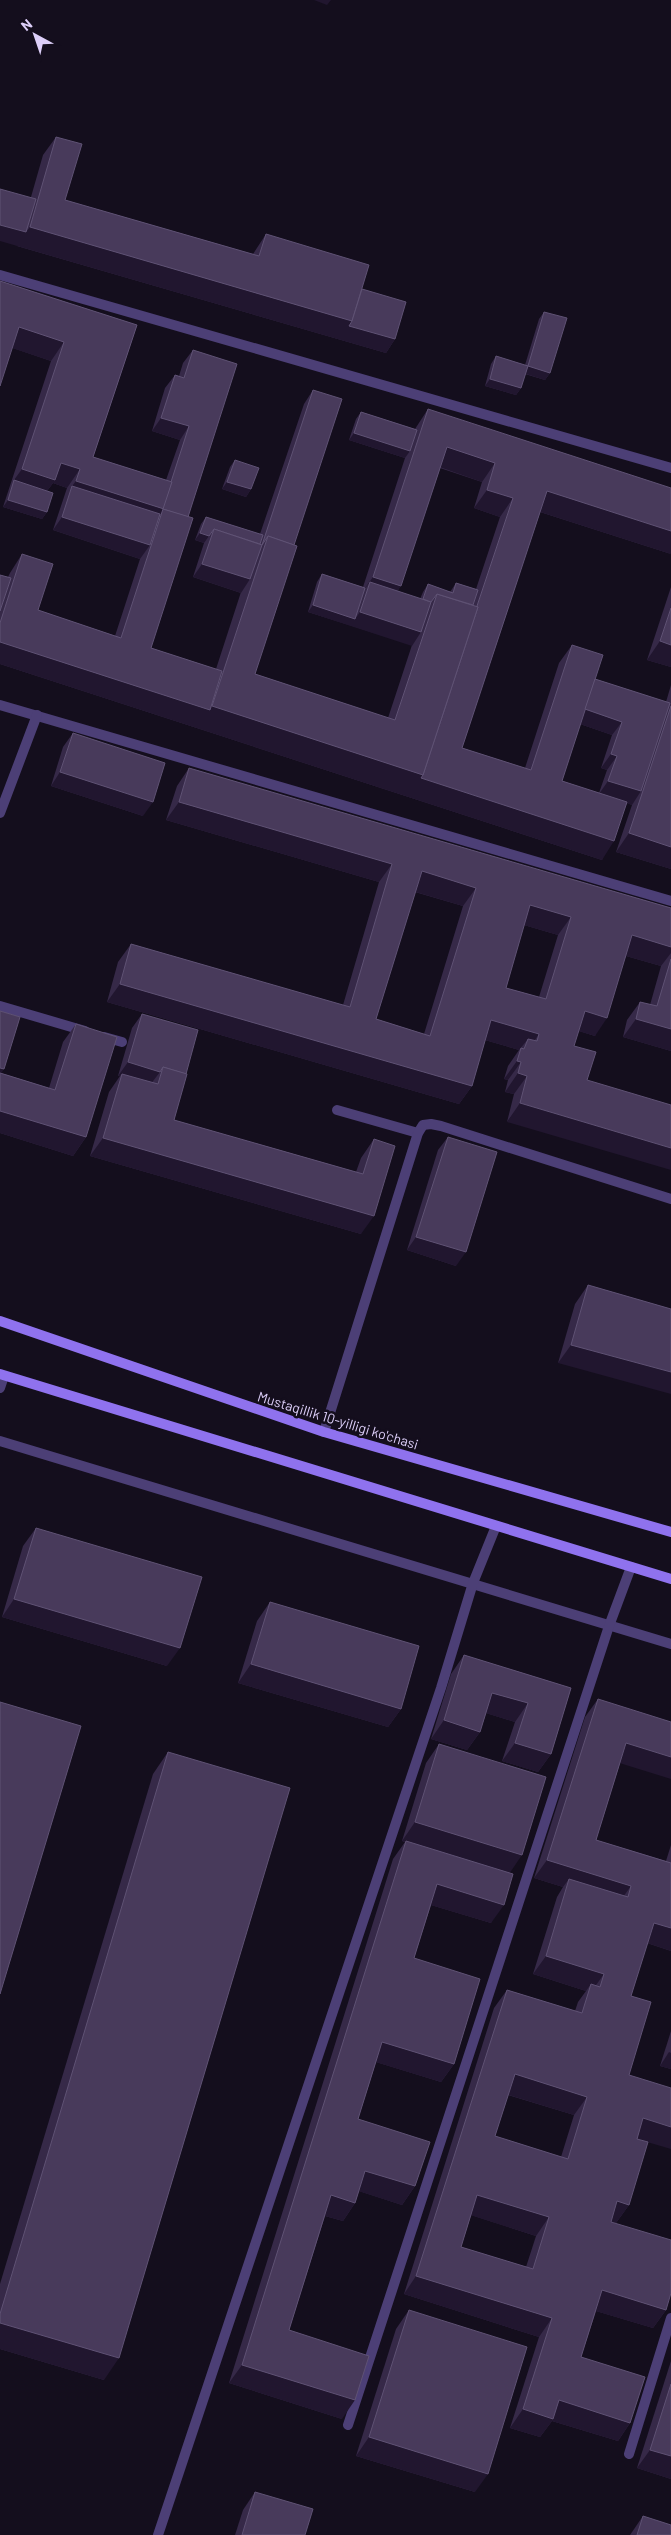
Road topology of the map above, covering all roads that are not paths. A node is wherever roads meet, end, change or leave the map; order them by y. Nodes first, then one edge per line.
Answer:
1 (0, 275) edge
2 (671, 468) edge
3 (0, 705) edge
4 (37, 716) junction
5 (0, 813) edge
6 (671, 901) edge
7 (0, 1006) edge
8 (122, 1042) dead end
9 (337, 1110) dead end
10 (418, 1133) junction
11 (671, 1199) edge
12 (0, 1321) edge
13 (2, 1375) edge
14 (0, 1388) edge
15 (324, 1432) junction
16 (0, 1441) edge
17 (496, 1526) junction
18 (671, 1532) edge
19 (631, 1567) junction
20 (671, 1579) edge
21 (473, 1583) junction
22 (609, 1626) junction
23 (671, 1644) edge
24 (671, 2318) edge
25 (348, 2425) dead end
26 (629, 2454) dead end
27 (158, 2535) edge

1 - 2 street
3 - 4 street
4 - 5 street
4 - 6 street
7 - 8 street
9 - 10 street
10 - 11 street
10 - 15 street
12 - 15 main road, Mustaqillik 10-yilligi ko'chasi
13 - 14 street
13 - 17 main road
15 - 18 main road, Mustaqillik 10-yilligi ko'chasi
16 - 21 street
17 - 19 main road
17 - 21 street
19 - 20 main road
19 - 22 street
21 - 22 street
21 - 27 street
22 - 23 street
22 - 25 street
24 - 26 street

